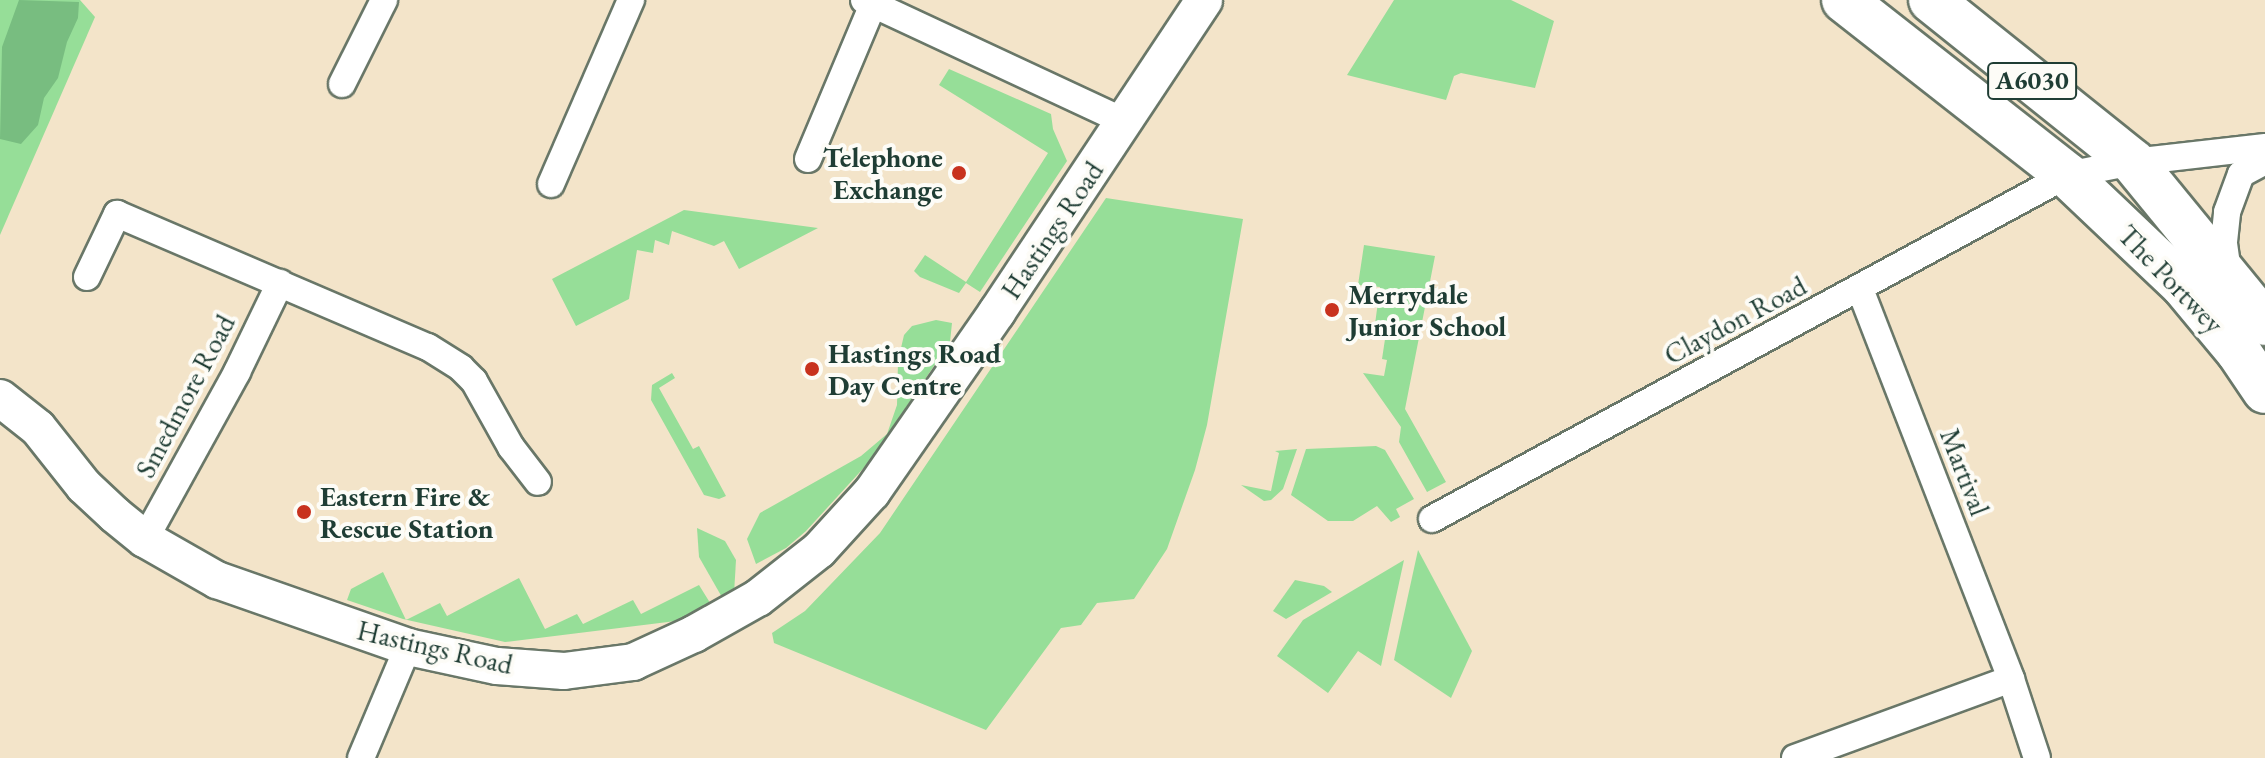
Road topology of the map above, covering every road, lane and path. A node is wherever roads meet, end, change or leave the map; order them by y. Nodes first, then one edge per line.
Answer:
1 (384, 0) edge
2 (631, 0) edge
3 (1204, 0) edge
4 (1844, 0) edge
5 (1931, 0) edge
6 (869, 2) edge
7 (342, 84) dead end
8 (1124, 121) junction
9 (2265, 147) edge
10 (808, 159) dead end
11 (2265, 161) edge
12 (2133, 162) junction
13 (2067, 175) junction
14 (551, 184) dead end
15 (87, 277) dead end
16 (2229, 279) junction
17 (280, 283) junction
18 (1860, 289) junction
19 (2265, 323) edge
20 (2265, 391) edge
21 (0, 398) edge
22 (538, 482) dead end
23 (1432, 519) dead end
24 (145, 539) junction
25 (408, 647) junction
26 (2011, 679) junction
27 (361, 758) edge
28 (1795, 758) edge
29 (2037, 758) edge

1 - 7 street
2 - 14 street
3 - 8 street, Hastings Road
4 - 13 highway, The Portwey
5 - 12 highway, A6030
6 - 8 street
6 - 10 street
8 - 25 street, Hastings Road
9 - 12 street, Claydon Road
11 - 16 street
12 - 13 street, Claydon Road
12 - 16 highway, The Portwey / A6030
13 - 18 street, Claydon Road
13 - 20 highway, The Portwey
15 - 17 street
16 - 19 highway, The Portwey / A6030
17 - 22 street
17 - 24 street, Smedmore Road
18 - 23 street, Claydon Road
18 - 26 street, Martival
21 - 24 street, Hastings Road
24 - 25 street, Hastings Road
25 - 27 street
26 - 28 street
26 - 29 street, Martival

